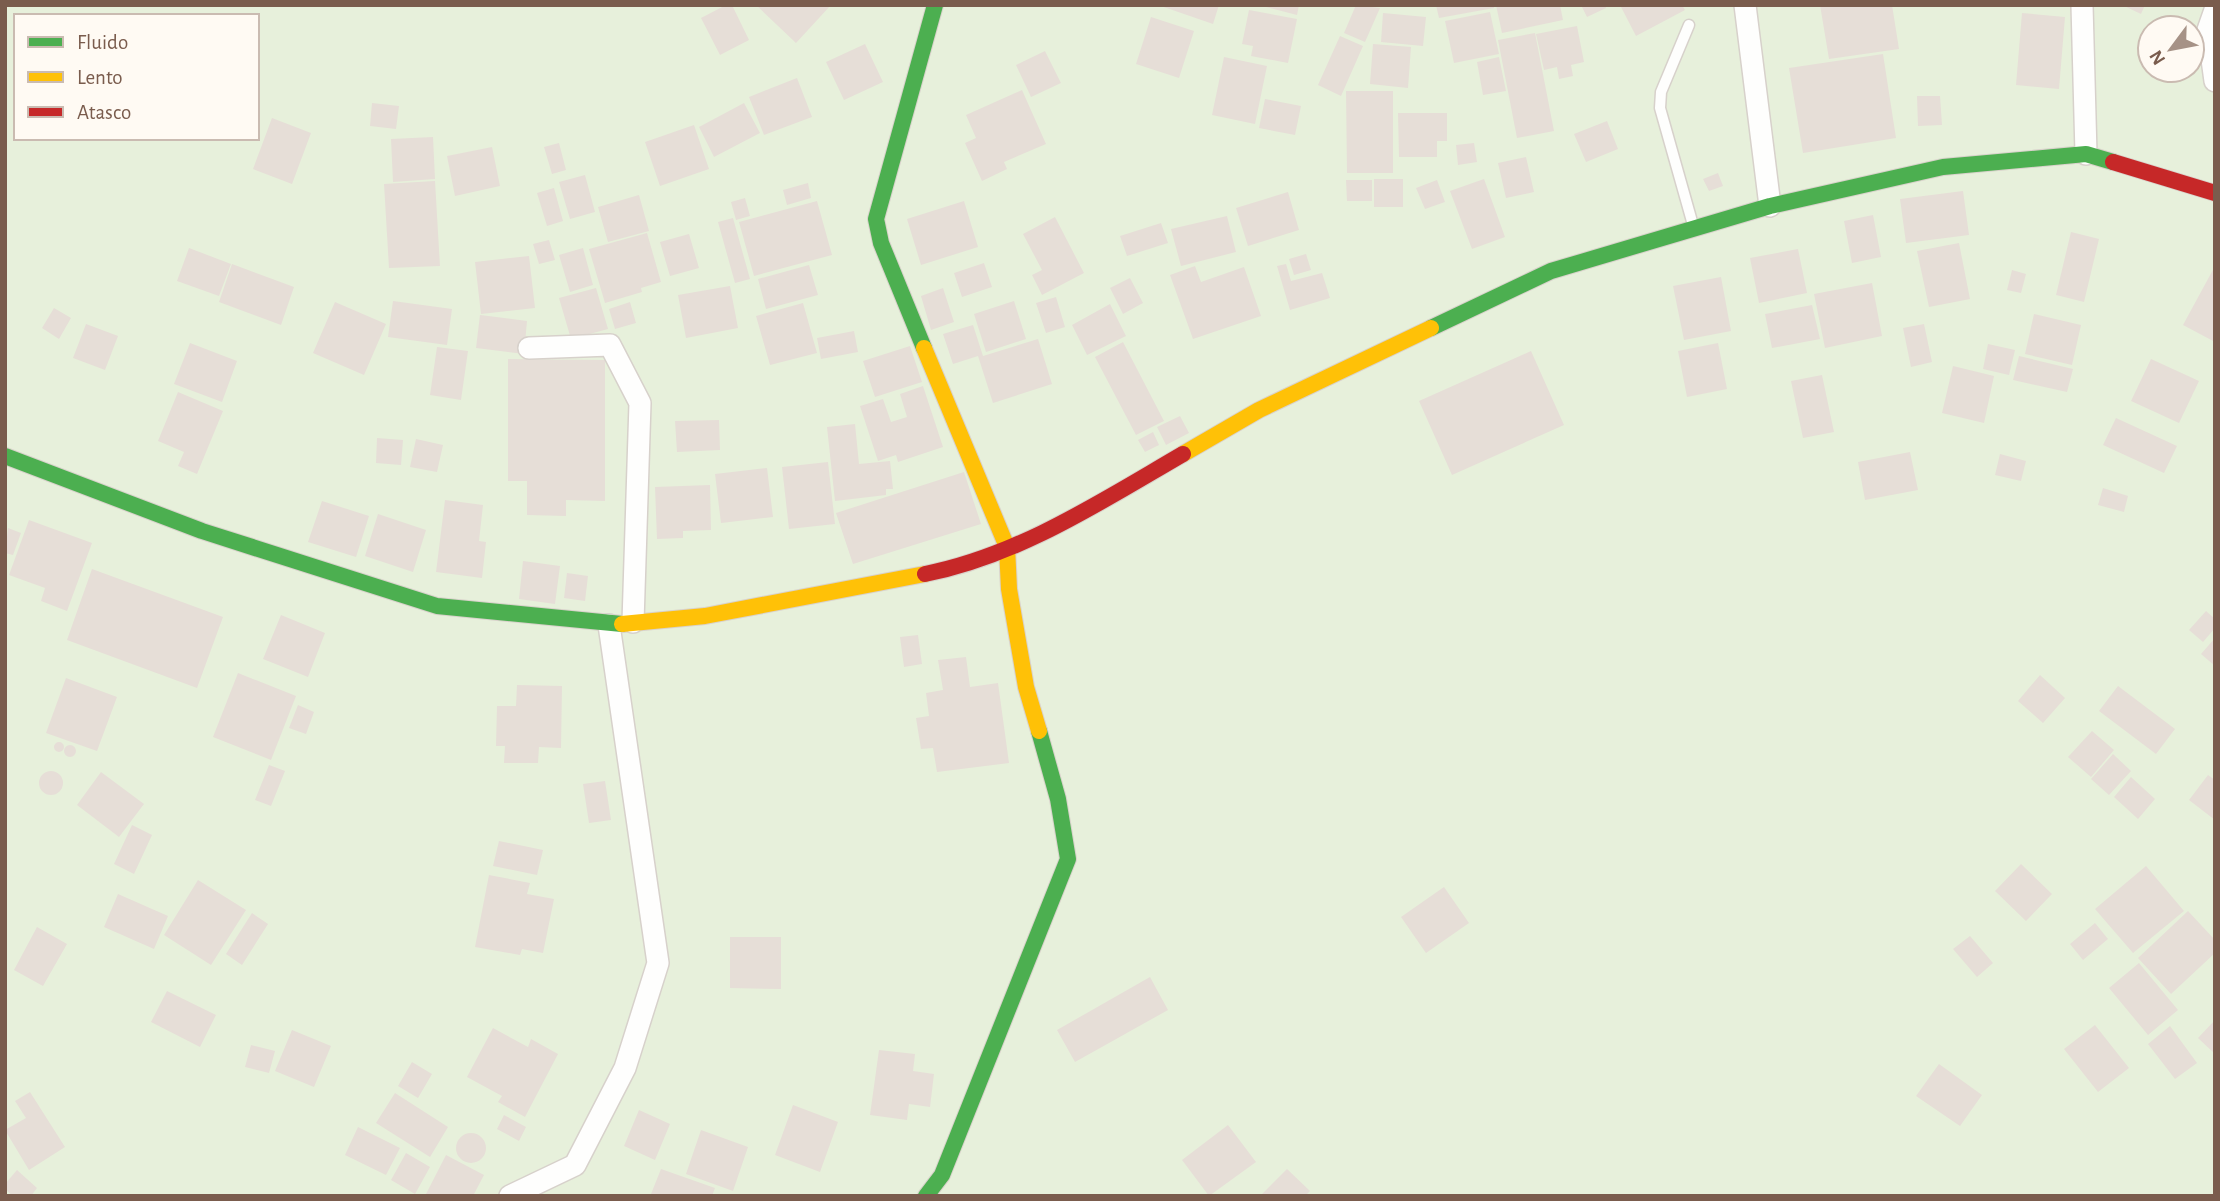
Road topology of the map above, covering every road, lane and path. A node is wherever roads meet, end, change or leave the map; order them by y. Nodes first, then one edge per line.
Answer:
1 (935, 5) edge
2 (1745, 5) edge
3 (2082, 5) edge
4 (2215, 10) edge
5 (1689, 25) dead end
6 (2215, 81) edge
7 (2086, 154) junction
8 (2215, 192) edge
9 (1770, 206) junction
10 (1693, 228) junction
11 (529, 348) dead end
12 (5, 456) edge
13 (1007, 547) junction
14 (633, 622) junction
15 (609, 625) junction
16 (510, 1196) edge
17 (926, 1196) edge

1 - 13 street
2 - 9 street
3 - 7 street
4 - 6 street
5 - 10 lane
7 - 8 street
7 - 9 street
9 - 10 street
10 - 13 street
11 - 14 street
12 - 15 street
13 - 14 street
13 - 17 street
14 - 15 street
15 - 16 street

